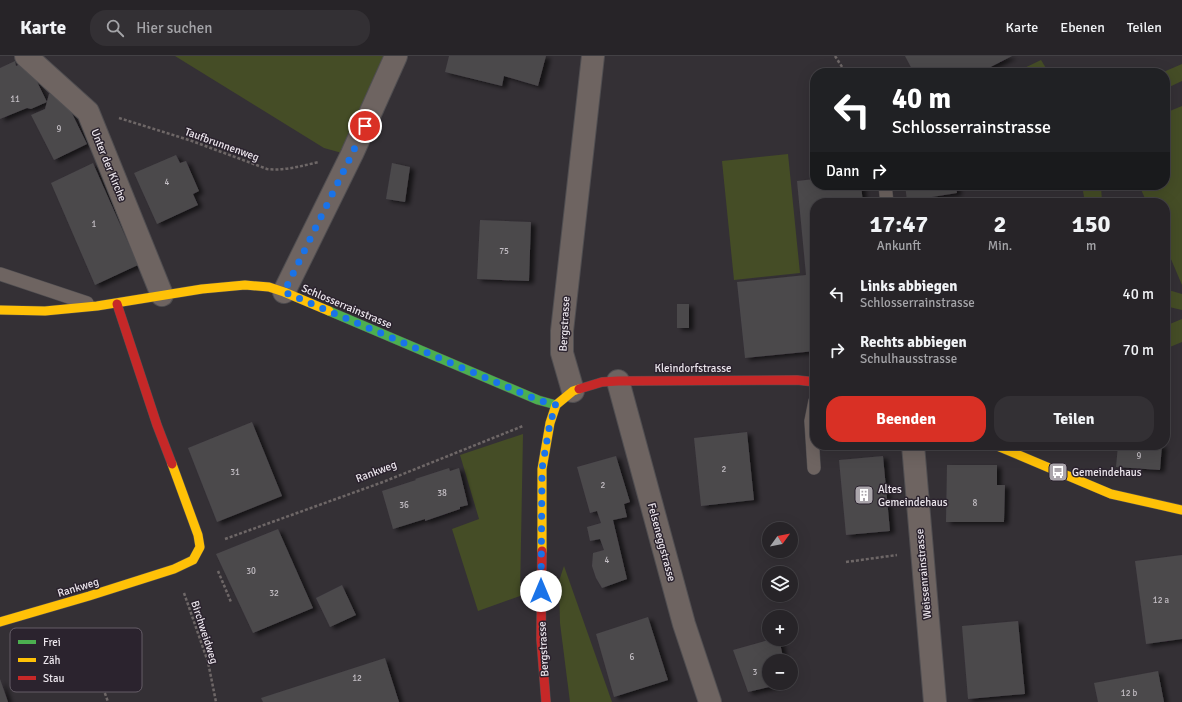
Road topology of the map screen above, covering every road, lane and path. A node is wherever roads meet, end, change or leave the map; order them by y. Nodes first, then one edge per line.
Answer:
1 (26, 56) edge
2 (396, 56) edge
3 (593, 56) edge
4 (835, 56) edge
5 (843, 68) edge
6 (88, 112) junction
7 (352, 154) junction
8 (0, 274) edge
9 (284, 292) junction
10 (162, 295) junction
11 (117, 304) junction
12 (96, 306) junction
13 (0, 310) edge
14 (618, 380) junction
15 (810, 381) edge
16 (573, 391) junction
17 (556, 405) junction
18 (812, 450) edge
19 (913, 450) edge
20 (1007, 450) edge
21 (814, 468) dead end
22 (1182, 510) edge
23 (200, 547) junction
24 (921, 552) junction
25 (846, 562) dead end
26 (174, 569) junction
27 (41, 611) junction
28 (0, 622) edge
29 (61, 628) edge
30 (105, 692) edge
31 (108, 702) edge
32 (216, 702) edge
33 (546, 702) edge
34 (710, 702) edge
35 (935, 702) edge

1 - 6 street, Unter der Kirche
2 - 7 street
3 - 16 street, Bergstrasse
4 - 5 path
6 - 7 path, Taufbrunnenweg
6 - 10 street, Unter der Kirche
7 - 9 street
8 - 12 lane
9 - 10 street, Schlosserrainstrasse
9 - 17 street, Schlosserrainstrasse
10 - 11 street, Schlosserrainstrasse
11 - 12 street, Schlosserrainstrasse
11 - 23 street
12 - 13 street, Schlosserrainstrasse
14 - 15 street, Kleindorfstrasse
14 - 16 street, Kleindorfstrasse
14 - 34 street, Felseneggstrasse
16 - 17 street
17 - 23 path, Rankweg
17 - 33 street, Bergstrasse
18 - 21 lane
19 - 24 street, Weissenrainstrasse
20 - 22 street
23 - 26 street, Rankweg
24 - 25 path
24 - 35 street, Weissenrainstrasse
26 - 27 street, Rankweg
26 - 32 path, Birchweidweg
27 - 28 street, Rankweg
27 - 29 path
30 - 31 path

